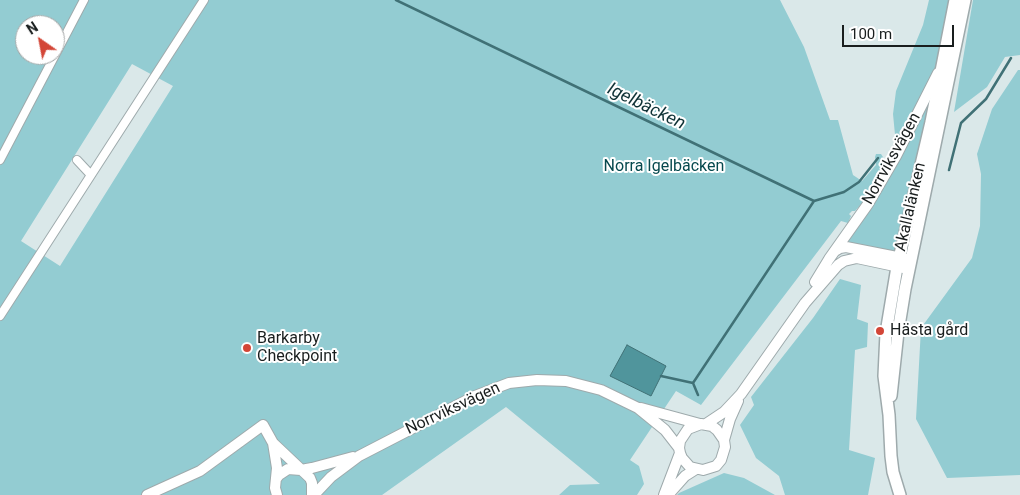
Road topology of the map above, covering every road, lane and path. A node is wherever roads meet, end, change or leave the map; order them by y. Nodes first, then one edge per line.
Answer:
1 (84, 0) edge
2 (204, 0) edge
3 (955, 0) edge
4 (965, 0) edge
5 (943, 63) junction
6 (0, 160) edge
7 (77, 160) dead end
8 (91, 175) junction
9 (835, 251) junction
10 (898, 262) junction
11 (911, 265) junction
12 (805, 304) junction
13 (0, 316) edge
14 (741, 394) junction
15 (638, 408) junction
16 (889, 415) junction
17 (703, 424) junction
18 (724, 440) junction
19 (272, 443) junction
20 (679, 450) junction
21 (359, 456) junction
22 (696, 469) junction
23 (301, 470) junction
24 (276, 480) junction
25 (146, 495) edge
26 (277, 495) edge
27 (313, 495) edge
28 (664, 495) edge
29 (668, 495) edge
30 (900, 495) edge

1 - 6 street
2 - 8 street
3 - 5 main road, Akallalänken
4 - 11 main road, Akallalänken
5 - 9 street, Norrviksvägen
5 - 10 main road, Akallalänken
7 - 8 street
8 - 13 street
9 - 10 street, Norrviksvägen
9 - 12 street, Norrviksvägen
10 - 11 street, Norrviksvägen
10 - 12 street, Norrviksvägen
10 - 16 main road, Akallalänken
11 - 16 main road, Akallalänken
12 - 14 street, Norrviksvägen
14 - 17 street, Norrviksvägen
14 - 18 street, Norrviksvägen
15 - 17 street, Norrviksvägen
15 - 20 street, Norrviksvägen
15 - 21 street, Norrviksvägen
16 - 30 main road, Akallalänken
17 - 18 street
17 - 20 street
18 - 22 street
19 - 23 street, Norrviksvägen
19 - 24 street, Norrviksvägen
19 - 25 street, Norrviksvägen
20 - 22 street
20 - 28 street
21 - 23 street, Norrviksvägen
21 - 27 street, Norrviksvägen
22 - 29 street
23 - 24 street, Norrviksvägen
23 - 27 street, Norrviksvägen
24 - 26 street, Norrviksvägen

